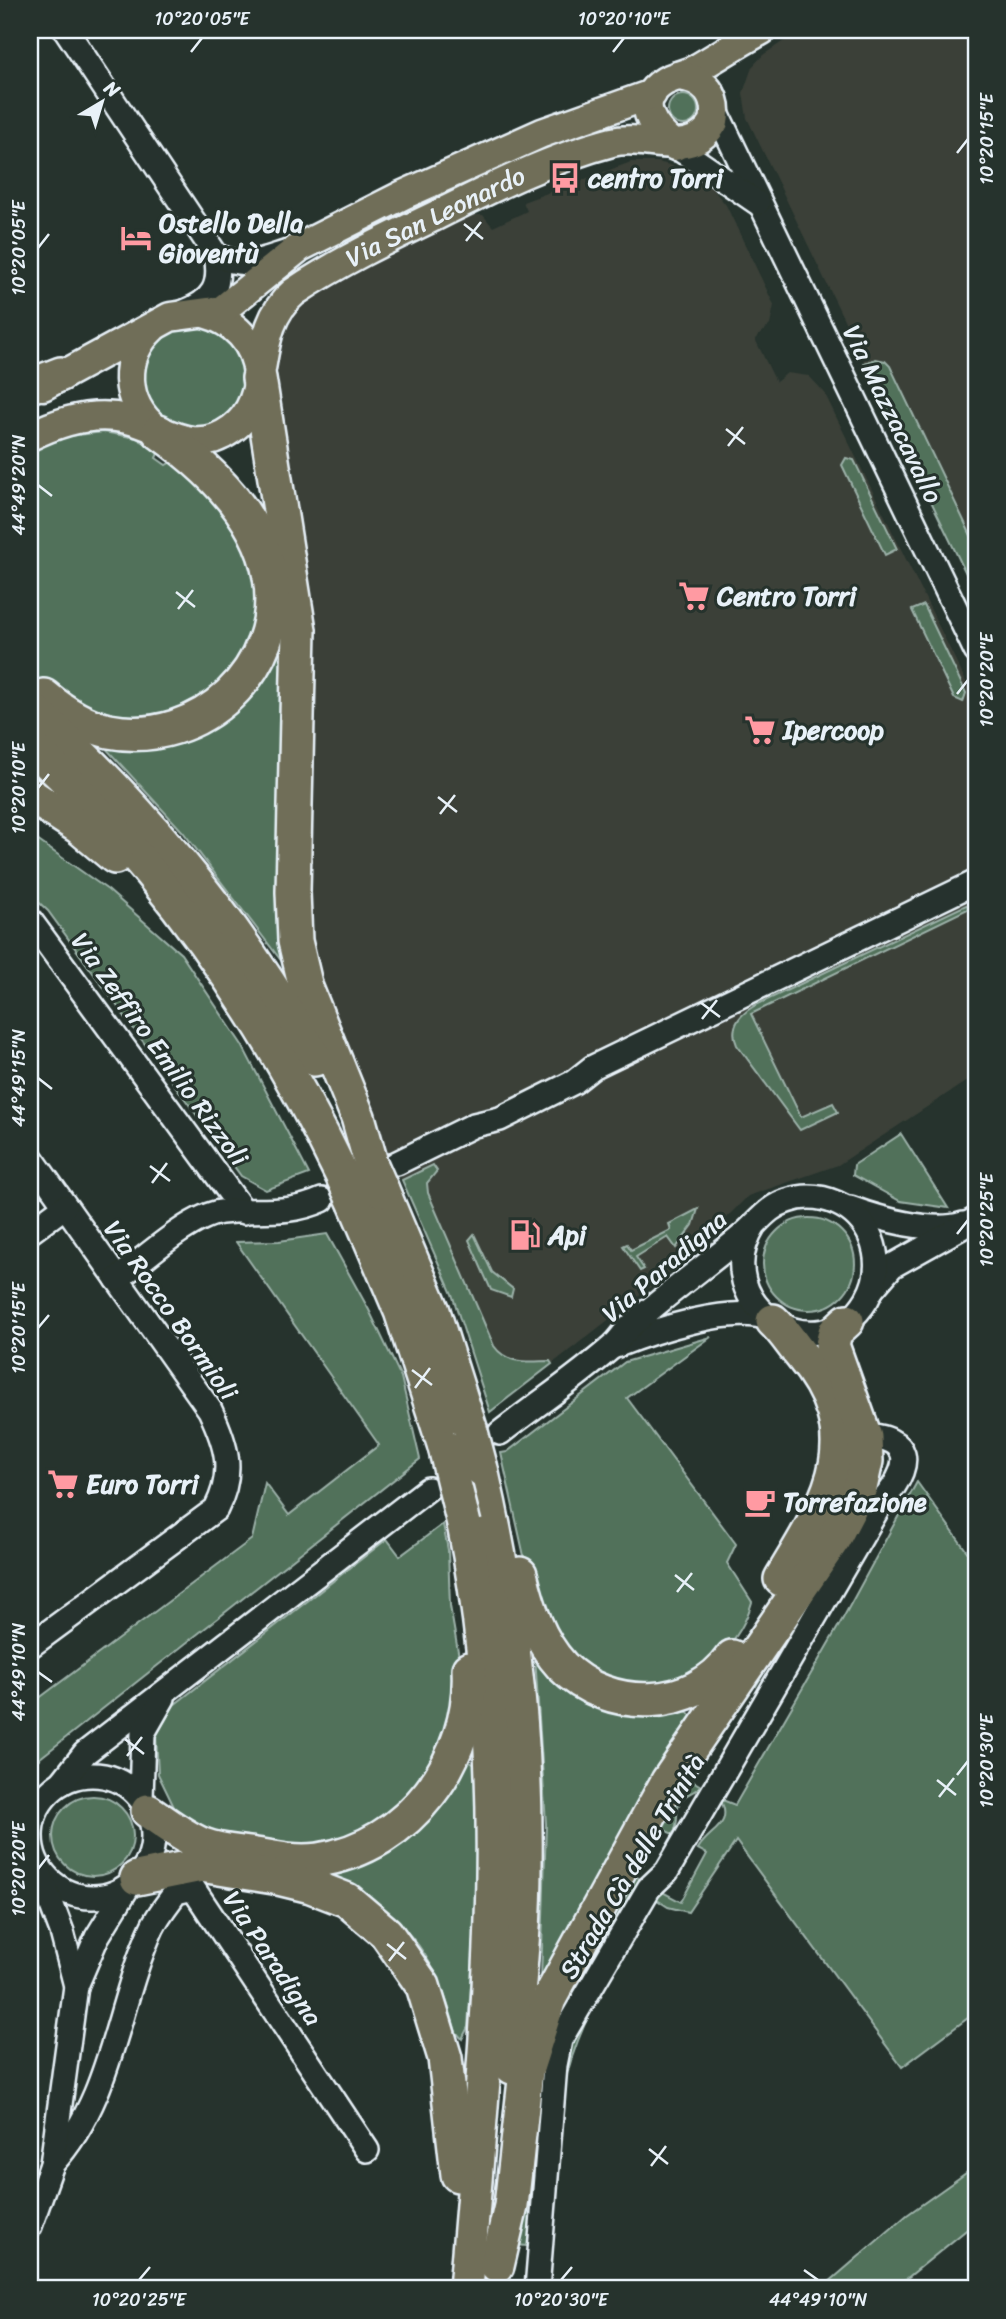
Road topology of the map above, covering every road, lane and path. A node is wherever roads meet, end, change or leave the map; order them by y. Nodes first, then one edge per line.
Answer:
1 (66, 30) edge
2 (762, 30) edge
3 (678, 76) junction
4 (652, 94) junction
5 (715, 105) junction
6 (675, 146) junction
7 (758, 203) junction
8 (300, 247) junction
9 (216, 256) junction
10 (181, 316) junction
11 (61, 374) junction
12 (258, 377) junction
13 (30, 386) edge
14 (30, 396) edge
15 (159, 432) junction
16 (30, 436) edge
17 (976, 651) edge
18 (30, 684) edge
19 (30, 707) edge
20 (30, 745) edge
21 (30, 795) edge
22 (976, 882) edge
23 (30, 920) edge
24 (225, 969) junction
25 (30, 1156) edge
26 (364, 1179) junction
27 (835, 1202) junction
28 (64, 1207) junction
29 (244, 1212) junction
30 (970, 1222) edge
31 (754, 1225) junction
32 (30, 1232) edge
33 (117, 1279) junction
34 (869, 1296) junction
35 (773, 1321) junction
36 (847, 1321) junction
37 (609, 1349) junction
38 (850, 1427) junction
39 (478, 1442) junction
40 (863, 1477) junction
41 (428, 1489) dead end
42 (880, 1506) junction
43 (464, 1524) junction
44 (30, 1646) edge
45 (170, 1687) junction
46 (63, 1781) junction
47 (35, 1802) edge
48 (145, 1805) junction
49 (33, 1856) edge
50 (133, 1881) junction
51 (76, 1986) junction
52 (367, 2150) dead end
53 (52, 2164) junction
54 (30, 2226) edge
55 (496, 2278) edge
56 (458, 2289) edge
57 (466, 2289) edge
58 (537, 2289) edge

1 - 9 street
2 - 3 main road, Via San Leonardo
2 - 5 main road, Via San Leonardo
3 - 4 main road, Via San Leonardo
3 - 5 main road
4 - 6 main road
4 - 8 main road, Via San Leonardo
5 - 6 main road, Via San Leonardo
5 - 7 street, Via Mazzacavallo
6 - 7 street, Via Mazzacavallo
6 - 12 main road, Via San Leonardo
7 - 17 street, Via Mazzacavallo
8 - 9 street
8 - 10 main road, Via San Leonardo
9 - 10 street
10 - 11 main road, Via San Leonardo
10 - 12 main road
10 - 15 main road, Via San Leonardo
11 - 13 highway
11 - 14 main road, Via San Leonardo
12 - 15 main road, Via San Leonardo
12 - 26 highway
15 - 16 main road, Via San Leonardo
15 - 18 highway
19 - 26 highway
20 - 24 highway
21 - 24 highway
22 - 26 street
23 - 29 street, Via Zeffiro Emilio Rizzoli
24 - 26 highway
25 - 28 street, Via Rocco Bormioli
26 - 29 street
26 - 39 highway
26 - 39 highway
27 - 30 street, Via Paradigna
27 - 31 street, Via Paradigna
27 - 34 street
28 - 32 street
28 - 33 street, Via Rocco Bormioli
29 - 33 street
30 - 34 street, Via Paradigna
31 - 35 street, Via Paradigna
31 - 37 street, Via Paradigna
33 - 44 street, Via Rocco Bormioli
34 - 36 street, Via Paradigna
35 - 36 street, Via Paradigna
35 - 37 street, Via Paradigna
35 - 38 highway
36 - 38 highway
37 - 39 street, Via Paradigna
38 - 39 highway
38 - 40 highway
38 - 42 street, Strada Cà delle Trinità
39 - 43 highway, bridge
39 - 55 highway
40 - 42 street
40 - 55 highway
41 - 45 street, Via Paradigna
42 - 58 street, Strada Cà delle Trinità
43 - 48 highway
43 - 57 highway
45 - 46 street, Via Paradigna
45 - 48 street, Via Paradigna
46 - 47 street, Via Paradigna
46 - 48 street
47 - 49 street, Via Paradigna
48 - 50 street, Via Paradigna
49 - 50 street
49 - 51 street, Via Paradigna
50 - 51 street, Via Paradigna
50 - 56 highway
51 - 53 street, Via Paradigna
52 - 53 street, Via Paradigna
53 - 54 street, Via Paradigna

